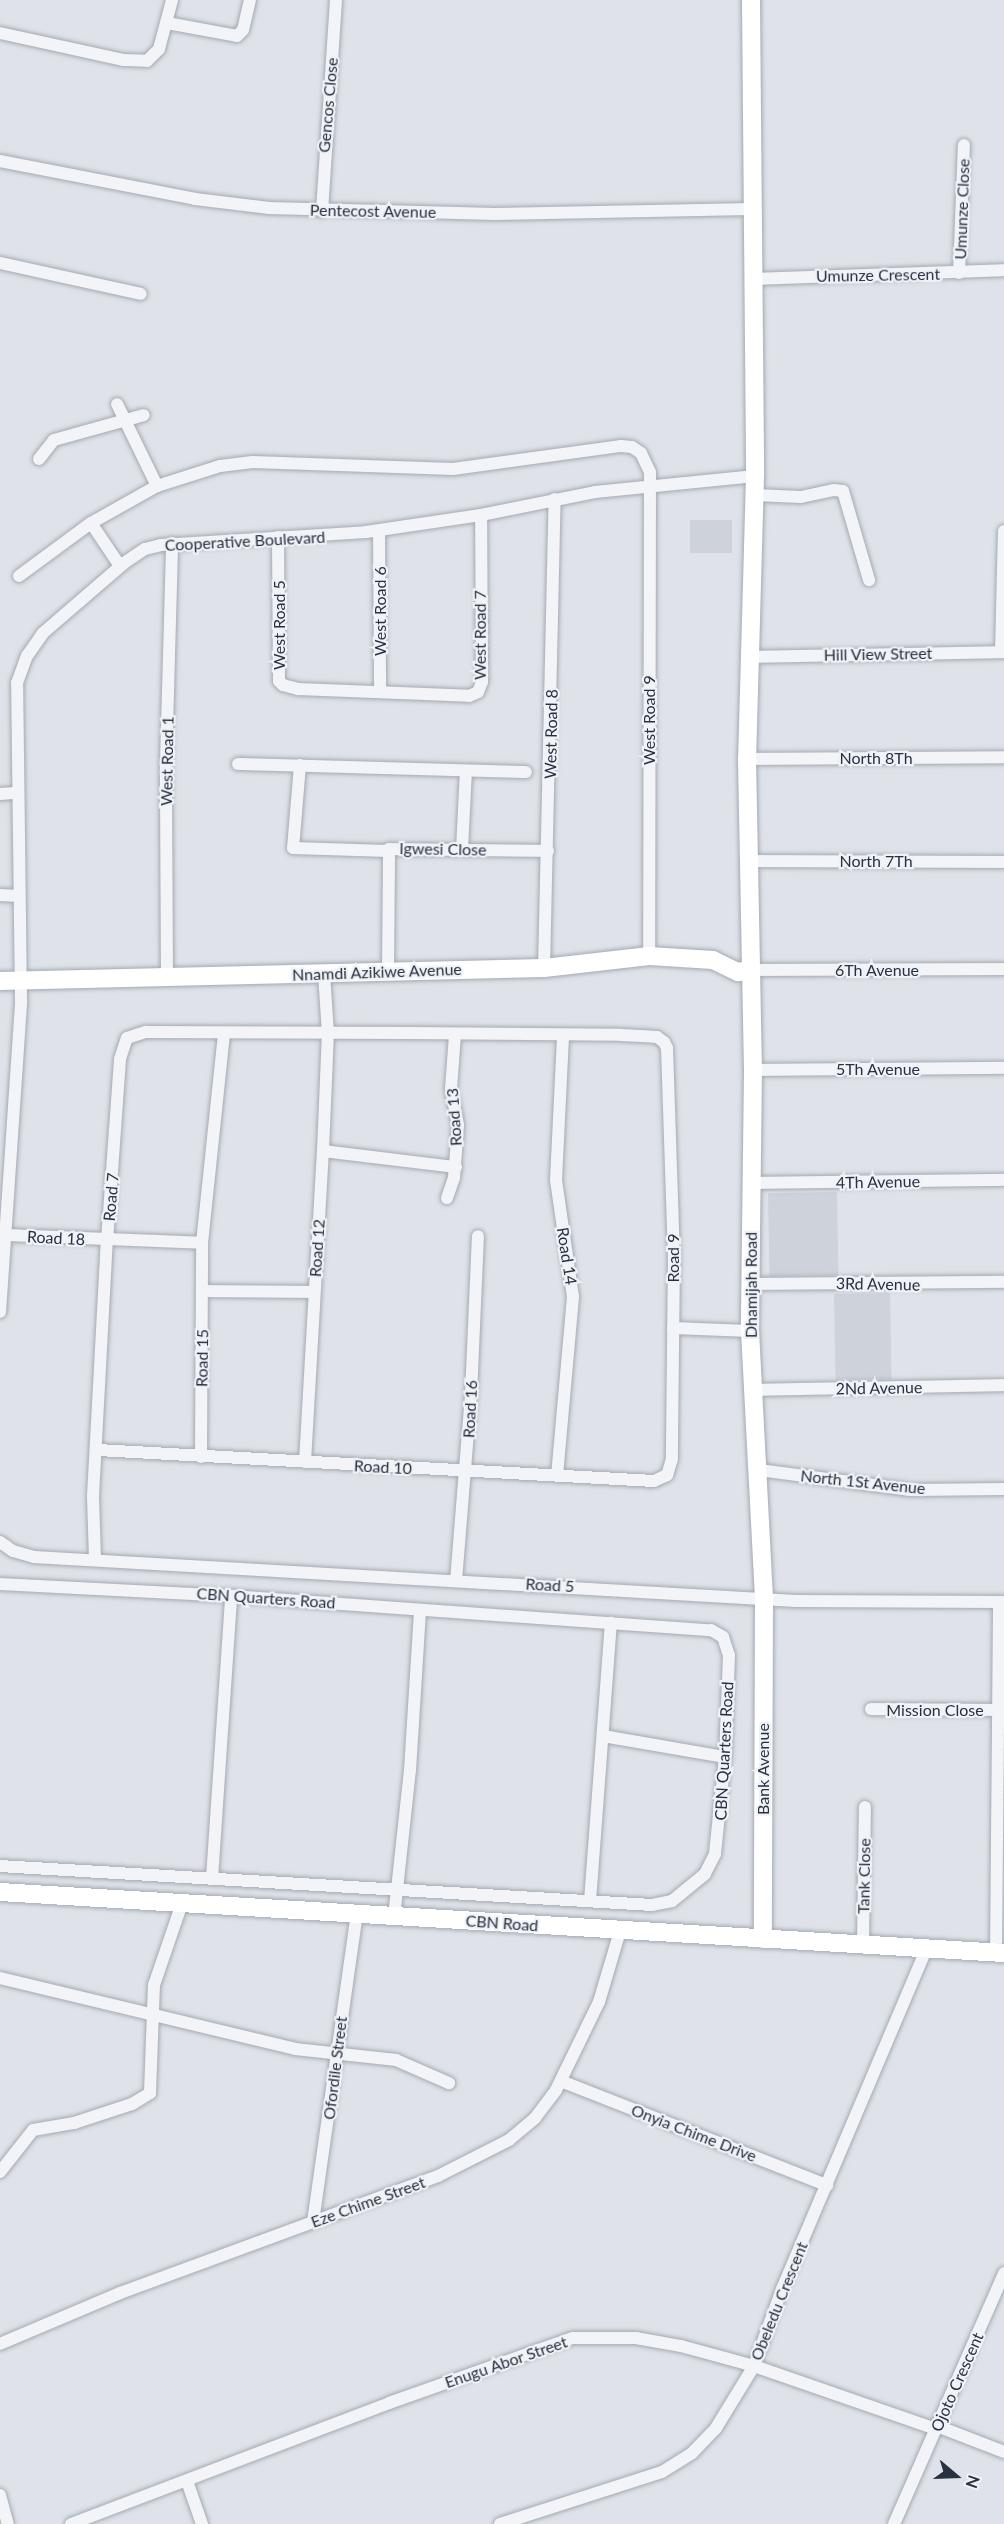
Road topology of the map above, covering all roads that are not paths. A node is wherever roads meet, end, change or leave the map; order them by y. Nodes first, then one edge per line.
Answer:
1 (172, 0) edge
2 (250, 0) edge
3 (336, 0) edge
4 (751, 0) edge
5 (167, 23) junction
6 (0, 33) edge
7 (964, 145) dead end
8 (0, 161) edge
9 (751, 209) junction
10 (322, 211) junction
11 (0, 263) edge
12 (1004, 270) edge
13 (959, 273) junction
14 (751, 279) junction
15 (141, 294) dead end
16 (117, 404) dead end
17 (144, 415) dead end
18 (128, 421) junction
19 (39, 459) dead end
20 (755, 476) junction
21 (648, 484) junction
22 (157, 486) junction
23 (754, 495) junction
24 (555, 499) junction
25 (481, 515) junction
26 (91, 523) junction
27 (380, 531) junction
28 (1004, 531) edge
29 (278, 537) junction
30 (172, 543) junction
31 (120, 566) junction
32 (19, 576) dead end
33 (868, 579) dead end
34 (1003, 652) edge
35 (752, 657) junction
36 (380, 692) junction
37 (1004, 757) edge
38 (747, 759) junction
39 (237, 764) dead end
40 (300, 765) junction
41 (466, 771) junction
42 (526, 772) dead end
43 (16, 792) junction
44 (0, 794) edge
45 (462, 849) junction
46 (388, 851) junction
47 (549, 851) junction
48 (749, 861) junction
49 (1004, 862) edge
50 (0, 895) edge
51 (18, 896) junction
52 (649, 956) junction
53 (544, 968) junction
54 (1004, 969) edge
55 (751, 970) junction
56 (388, 972) junction
57 (324, 974) junction
58 (167, 979) junction
59 (20, 980) junction
60 (0, 981) edge
61 (224, 1033) junction
62 (328, 1033) junction
63 (455, 1034) junction
64 (563, 1036) junction
65 (664, 1042) joint
66 (1004, 1068) edge
67 (753, 1070) junction
68 (324, 1152) junction
69 (456, 1167) junction
70 (1004, 1180) edge
71 (752, 1183) junction
72 (447, 1198) dead end
73 (6, 1235) junction
74 (478, 1236) dead end
75 (107, 1241) junction
76 (202, 1243) junction
77 (1004, 1282) edge
78 (751, 1284) junction
79 (203, 1291) junction
80 (315, 1292) junction
81 (0, 1305) edge
82 (0, 1312) edge
83 (673, 1328) junction
84 (750, 1331) junction
85 (1004, 1385) edge
86 (754, 1390) junction
87 (98, 1450) junction
88 (201, 1457) junction
89 (305, 1462) junction
90 (759, 1470) junction
91 (466, 1472) junction
92 (667, 1474) joint
93 (557, 1476) junction
94 (1004, 1489) edge
95 (0, 1542) edge
96 (95, 1560) junction
97 (456, 1581) junction
98 (0, 1584) edge
99 (231, 1596) junction
100 (764, 1599) junction
101 (1002, 1602) edge
102 (420, 1610) junction
103 (611, 1623) junction
104 (871, 1709) dead end
105 (999, 1710) junction
106 (603, 1736) junction
107 (725, 1757) junction
108 (865, 1807) dead end
109 (0, 1866) edge
110 (212, 1878) junction
111 (397, 1888) junction
112 (0, 1892) edge
113 (590, 1901) junction
114 (182, 1903) junction
115 (357, 1914) junction
116 (394, 1917) junction
117 (620, 1931) junction
118 (763, 1939) junction
119 (863, 1944) junction
120 (927, 1948) junction
121 (1000, 1953) edge
122 (0, 1978) edge
123 (152, 2012) junction
124 (338, 2054) junction
125 (561, 2080) junction
126 (449, 2083) dead end
127 (0, 2172) edge
128 (827, 2185) junction
129 (313, 2223) junction
130 (1004, 2273) edge
131 (0, 2344) edge
132 (754, 2366) junction
133 (937, 2428) junction
134 (1004, 2452) edge
135 (188, 2481) junction
136 (0, 2495) edge
137 (8, 2524) edge
138 (70, 2524) edge
139 (202, 2524) edge
140 (500, 2524) edge
141 (894, 2524) edge

1 - 5 street
2 - 5 street
3 - 10 street, Gencos Close
4 - 9 main road, Dhamijah Road
5 - 6 street
7 - 13 street, Umunze Close
8 - 10 street, Pentecost Avenue
9 - 10 street, Pentecost Avenue
9 - 14 main road, Dhamijah Road
11 - 15 street
12 - 13 street, Umunze Crescent
13 - 14 street, Umunze Crescent
14 - 20 main road, Dhamijah Road
16 - 18 street
17 - 18 street
18 - 19 street
18 - 22 street
20 - 21 street, Cooperative Boulevard
20 - 23 main road, Dhamijah Road
21 - 22 street, West Road 9
21 - 24 street, Cooperative Boulevard
21 - 52 street, West Road 9
22 - 26 street, West Road 9
23 - 33 street
23 - 35 main road, Dhamijah Road
24 - 25 street, Cooperative Boulevard
24 - 47 street, West Road 8
25 - 27 street, Cooperative Boulevard
25 - 36 street, West Road 7
26 - 31 street
26 - 32 street, West Road 9
27 - 29 street, Cooperative Boulevard
27 - 36 street, West Road 6
28 - 34 street
29 - 30 street, Cooperative Boulevard
29 - 36 street, West Road 5
30 - 31 street, Cooperative Boulevard
30 - 58 street, West Road 1
31 - 43 street, Cooperative Boulevard
34 - 35 street, Hill View Street
35 - 38 main road, Dhamijah Road
37 - 38 street, North 8Th
38 - 48 main road, Dhamijah Road
39 - 40 street
40 - 41 street
40 - 46 street
41 - 42 street
41 - 45 street
43 - 44 street
43 - 51 street, Cooperative Boulevard
45 - 46 street, Igwesi Close
45 - 47 street, Igwesi Close
46 - 56 street, Igwesi Close
47 - 53 street, West Road 8
48 - 49 street, North 7Th
48 - 55 main road, Dhamijah Road
50 - 51 street
51 - 59 street, Cooperative Boulevard
52 - 53 main road, Nnamdi Azikiwe Avenue
52 - 55 main road, Nnamdi Azikiwe Avenue
53 - 56 main road, Nnamdi Azikiwe Avenue
54 - 55 street, 6Th Avenue
55 - 67 main road, Dhamijah Road
56 - 57 main road, Nnamdi Azikiwe Avenue
57 - 58 main road, Nnamdi Azikiwe Avenue
57 - 62 street, Road 12
58 - 59 main road, Nnamdi Azikiwe Avenue
59 - 60 main road, Nnamdi Azikiwe Avenue
59 - 73 street, Cooperative Boulevard
61 - 62 street, Road 7
61 - 75 street, Road 7
61 - 76 street, Road 15
62 - 63 street, Road 7
62 - 68 street, Road 12
63 - 64 street, Road 7
63 - 69 street, Road 13
64 - 65 street, Road 7
64 - 93 street, Road 14
65 - 83 street, Road 9
66 - 67 street, 5Th Avenue
67 - 71 main road, Dhamijah Road
68 - 69 street
68 - 80 street, Road 12
69 - 72 street, Road 13
70 - 71 street, 4Th Avenue
71 - 78 main road, Dhamijah Road
73 - 75 street, Road 18
73 - 81 street, Cooperative Boulevard
74 - 91 street, Road 16
75 - 76 street, Road 18
75 - 87 street, Road 7
76 - 79 street, Road 15
77 - 78 street, 3Rd Avenue
78 - 84 main road, Dhamijah Road
79 - 80 street
79 - 88 street, Road 15
80 - 89 street, Road 12
81 - 82 street, Cooperative Boulevard
83 - 84 street
83 - 92 street, Road 9
84 - 86 main road, Dhamijah Road
85 - 86 street, 2Nd Avenue
86 - 90 main road, Dhamijah Road
87 - 88 street, Road 10
87 - 96 street, Road 7
88 - 89 street, Road 10
89 - 91 street, Road 10
90 - 94 street, North 1St Avenue
90 - 100 main road, Dhamijah Road
91 - 93 street, Road 10
91 - 97 street, Road 16
92 - 93 street, Road 10
95 - 96 street, Road 5
96 - 97 street, Road 5
97 - 100 street, Road 5
98 - 99 street, CBN Quarters Road
99 - 102 street, CBN Quarters Road
99 - 110 street
100 - 101 street, Road 5
100 - 118 main road, Bank Avenue
101 - 105 street
102 - 103 street, CBN Quarters Road
102 - 111 street
103 - 106 street
103 - 107 street, CBN Quarters Road
104 - 105 street, Mission Close
105 - 121 street
106 - 107 street
106 - 113 street
107 - 113 street, CBN Quarters Road
108 - 119 street, Tank Close
109 - 110 street, CBN Quarters Road
110 - 111 street, CBN Quarters Road
111 - 113 street, CBN Quarters Road
111 - 116 street
112 - 114 main road, CBN Road
114 - 115 main road, CBN Road
114 - 123 street
115 - 116 main road, CBN Road
115 - 124 street, Ofordile Street
116 - 117 main road, CBN Road
117 - 118 main road, CBN Road
117 - 125 street, Eze Chime Street
118 - 119 main road, CBN Road
119 - 120 main road, CBN Road
120 - 121 main road, CBN Road
120 - 128 street, Obeledu Crescent
122 - 123 street
123 - 124 street
123 - 127 street
124 - 126 street
124 - 129 street, Ofordile Street
125 - 128 street, Onyia Chime Drive
125 - 129 street, Eze Chime Street
128 - 132 street, Obeledu Crescent
129 - 131 street, Eze Chime Street
130 - 133 street, Ojoto Crescent
132 - 133 street, Enugu Abor Street
132 - 135 street, Enugu Abor Street
132 - 140 street, Obeledu Crescent
133 - 134 street, Enugu Abor Street
133 - 141 street, Ojoto Crescent
135 - 138 street, Enugu Abor Street
135 - 139 street
136 - 137 street

